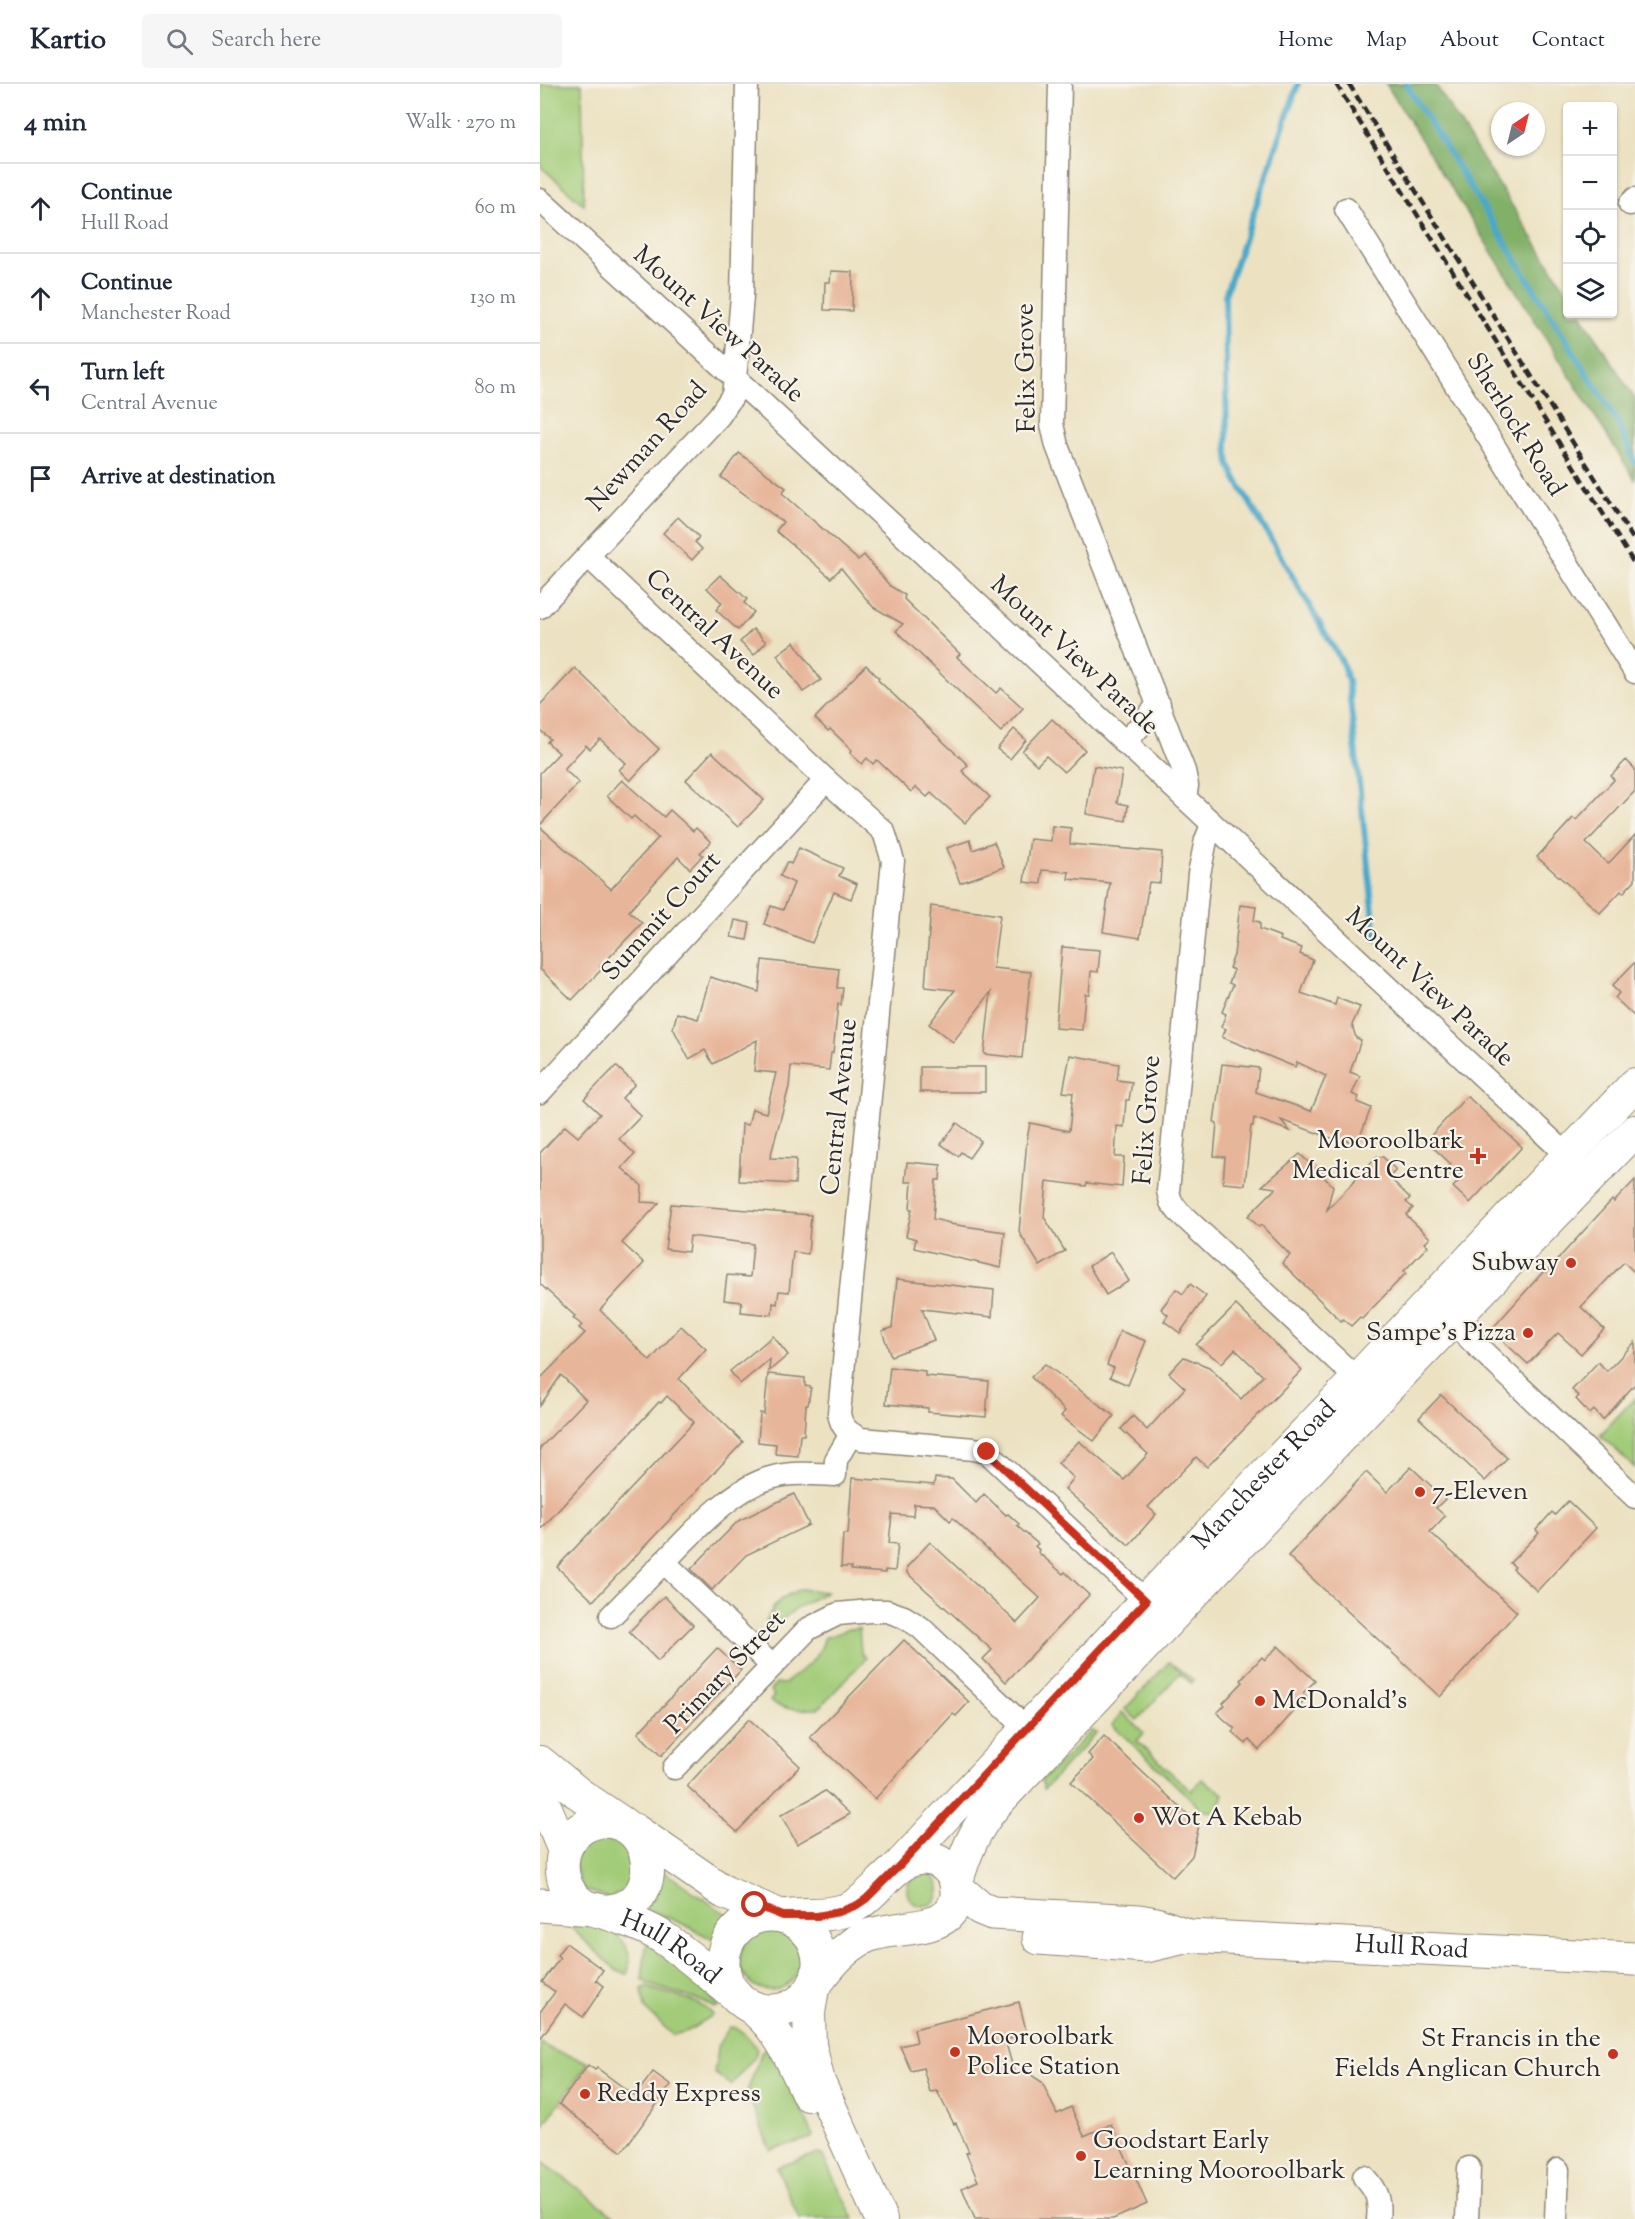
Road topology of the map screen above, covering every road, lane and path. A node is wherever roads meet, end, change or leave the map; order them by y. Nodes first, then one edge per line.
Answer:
1 (747, 84) edge
2 (1060, 84) edge
3 (540, 200) edge
4 (1346, 209) dead end
5 (735, 379) junction
6 (588, 556) junction
7 (540, 607) edge
8 (1635, 672) edge
9 (1159, 704) junction
10 (1125, 743) junction
11 (826, 780) junction
12 (1185, 798) junction
13 (1212, 825) junction
14 (1635, 1084) edge
15 (540, 1092) edge
16 (1635, 1131) edge
17 (1567, 1155) junction
18 (1441, 1311) junction
19 (1357, 1379) junction
20 (851, 1434) junction
21 (1635, 1497) edge
22 (664, 1562) junction
23 (1146, 1601) junction
24 (611, 1617) dead end
25 (772, 1666) junction
26 (1027, 1729) junction
27 (540, 1762) edge
28 (674, 1768) dead end
29 (540, 1794) edge
30 (627, 1825) junction
31 (556, 1860) edge
32 (896, 1870) junction
33 (956, 1887) junction
34 (540, 1905) edge
35 (596, 1909) junction
36 (780, 1916) junction
37 (927, 1924) junction
38 (1016, 1926) junction
39 (1635, 1959) edge
40 (814, 1985) junction
41 (742, 2001) junction
42 (834, 2135) junction
43 (1469, 2168) dead end
44 (1558, 2170) dead end
45 (1364, 2177) dead end
46 (861, 2219) edge
47 (881, 2219) edge
48 (1378, 2219) edge
49 (1467, 2219) edge
50 (1556, 2219) edge

1 - 5 street, Newman Road
2 - 9 street, Felix Grove
3 - 5 street, Mount View Parade
4 - 8 street, Sherlock Road
5 - 6 street, Newman Road
5 - 10 street, Mount View Parade
6 - 7 street, Newman Road
6 - 11 street, Central Avenue
9 - 10 street
9 - 12 street, Felix Grove
10 - 12 street, Mount View Parade
11 - 15 street, Summit Court
11 - 20 street, Central Avenue
12 - 13 street, Mount View Parade
13 - 17 street, Mount View Parade
13 - 19 street, Felix Grove
14 - 17 main road, Manchester Road
16 - 18 main road, Manchester Road
17 - 18 main road, Manchester Road
18 - 19 main road, Manchester Road
18 - 21 street
18 - 33 main road, Manchester Road
19 - 23 main road, Manchester Road
20 - 22 street
20 - 23 street
22 - 24 street
22 - 25 street
23 - 26 main road, Manchester Road
25 - 26 street, Primary Street
25 - 28 street, Primary Street
26 - 32 main road, Manchester Road
27 - 30 main road
29 - 31 main road
30 - 31 main road
30 - 35 main road
30 - 36 main road, Hull Road
31 - 35 main road
32 - 33 main road, Hull Road
32 - 36 main road, Hull Road
32 - 37 main road, Hull Road
33 - 37 main road
33 - 38 main road, Hull Road
34 - 35 main road, Hull Road
35 - 41 main road, Hull Road
36 - 40 main road
36 - 41 main road
37 - 38 main road, Hull Road
37 - 40 main road, Hull Road
38 - 39 main road, Hull Road
40 - 41 main road
40 - 42 main road
41 - 42 main road
42 - 46 main road
42 - 47 main road
43 - 49 street
44 - 50 street
45 - 48 street

